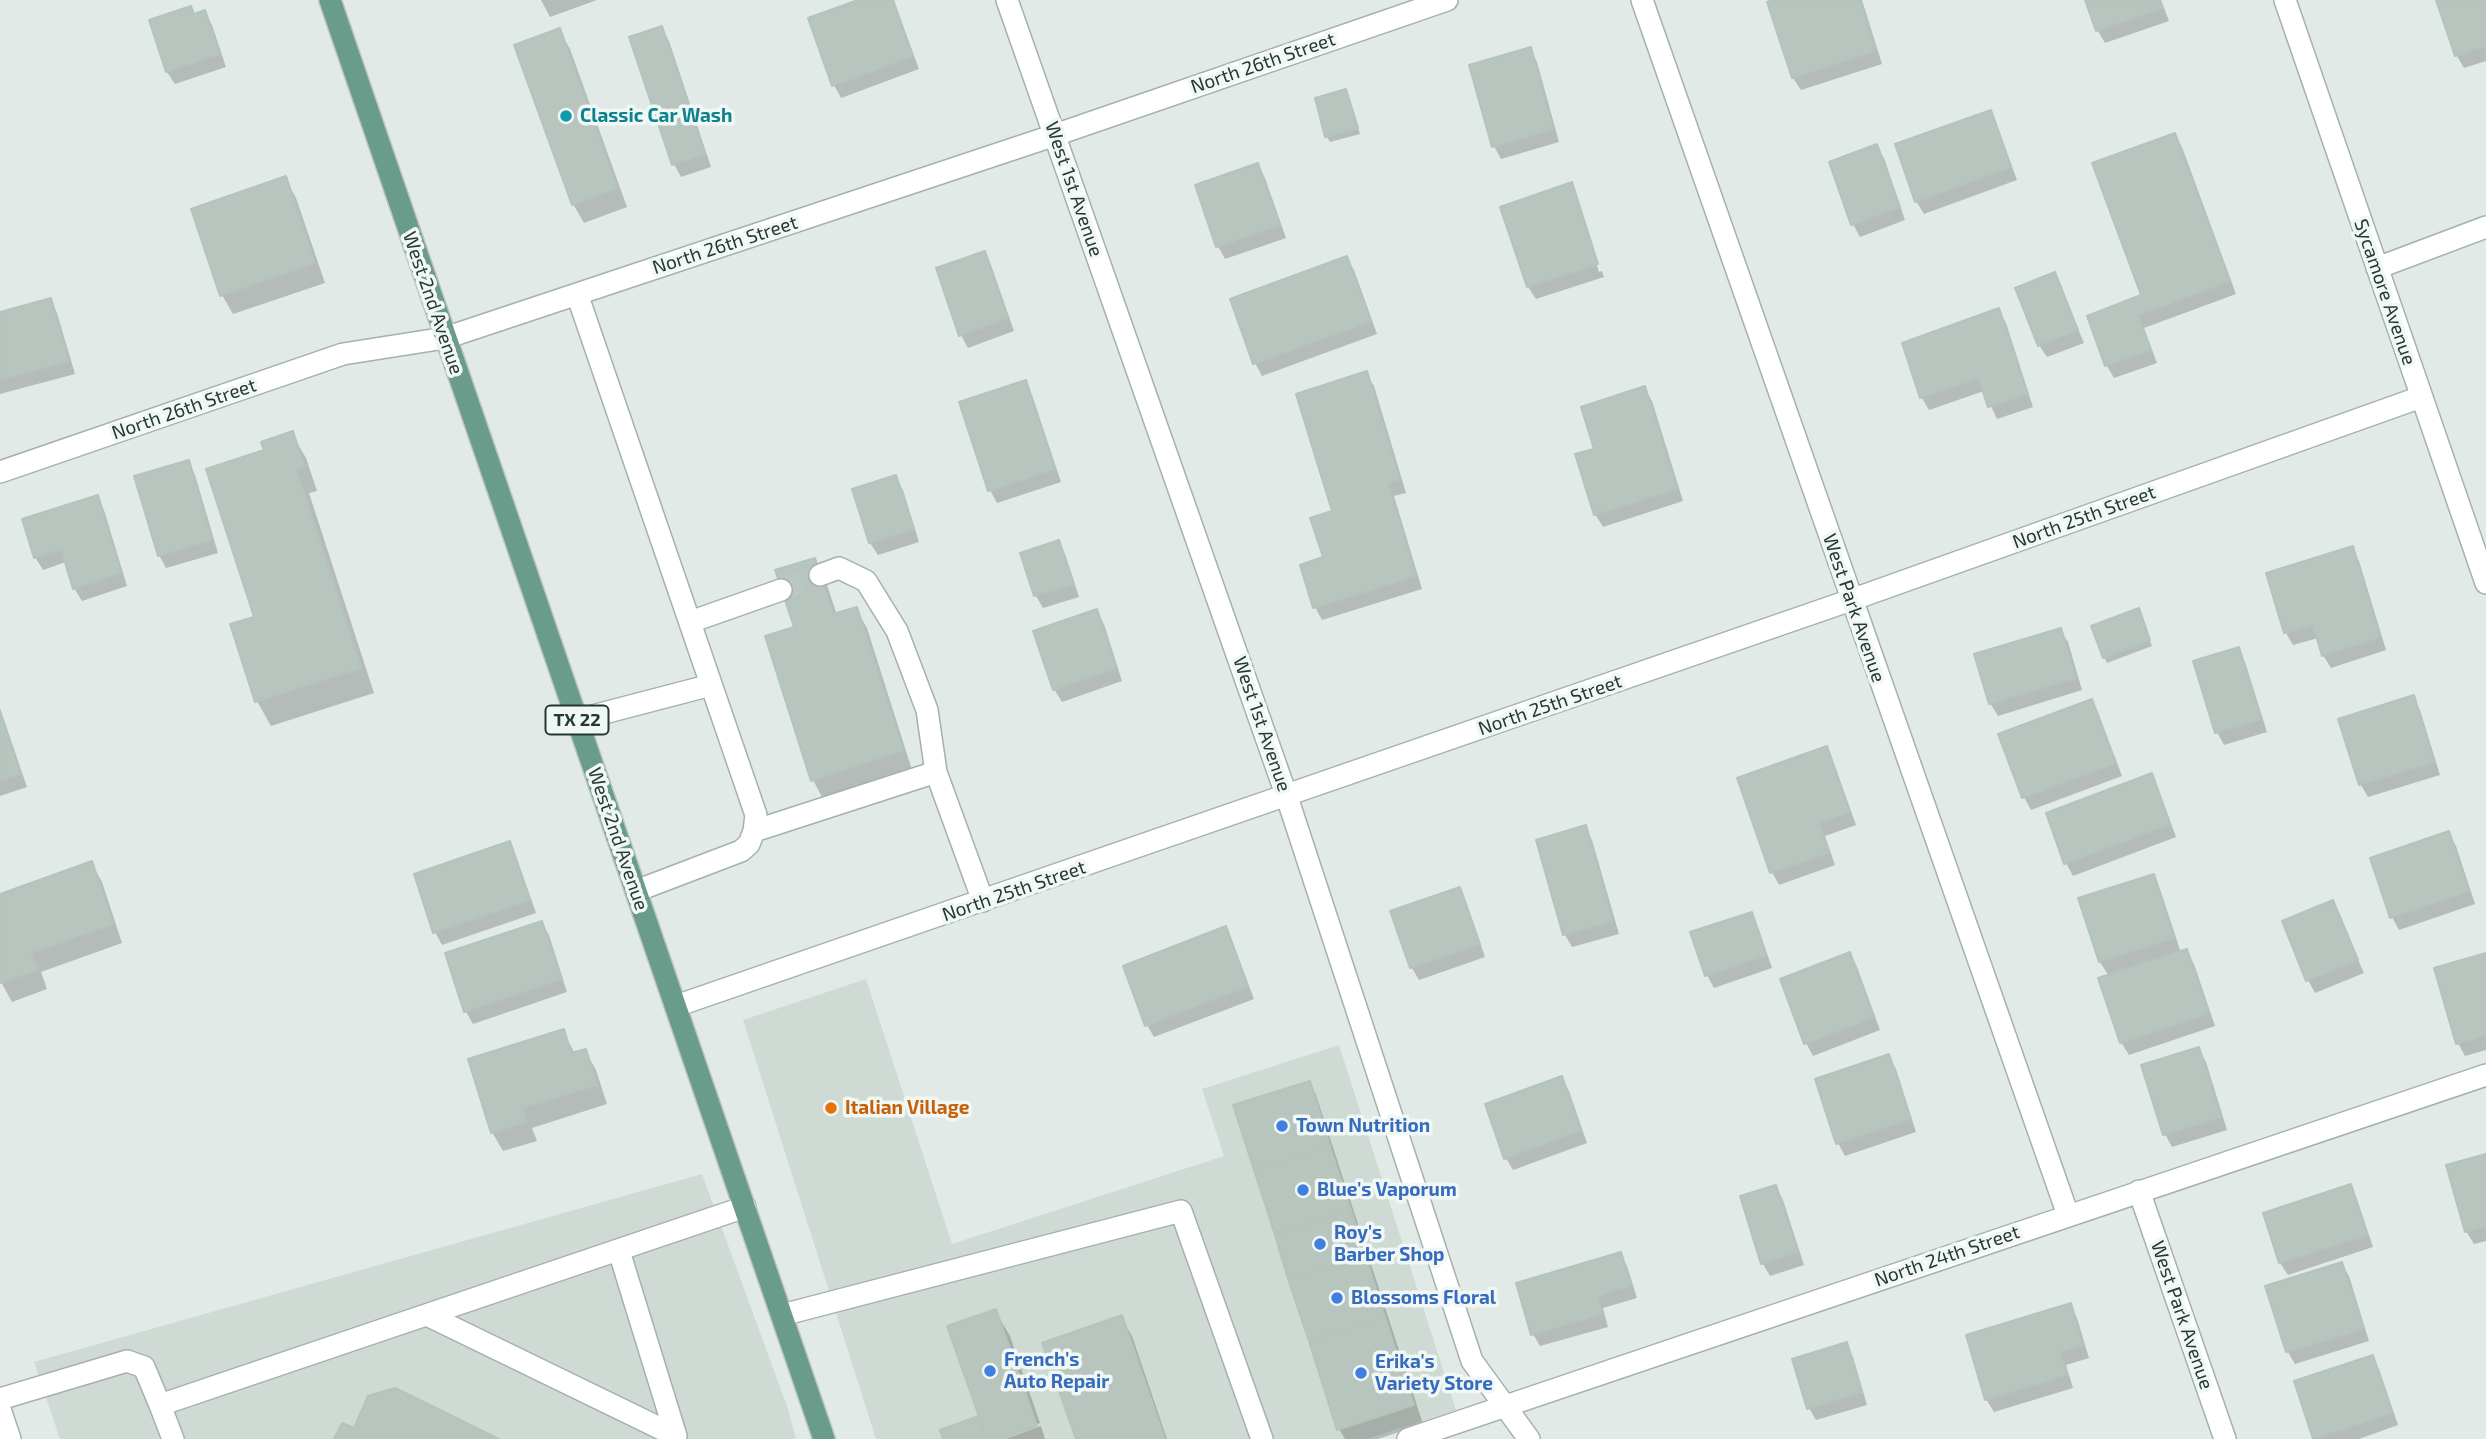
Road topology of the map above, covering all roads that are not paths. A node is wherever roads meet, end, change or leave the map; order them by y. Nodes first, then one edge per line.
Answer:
1 (330, 0) edge
2 (1007, 0) edge
3 (1447, 0) edge
4 (1642, 0) edge
5 (2286, 0) edge
6 (1055, 135) junction
7 (2486, 227) edge
8 (2377, 268) junction
9 (577, 294) junction
10 (445, 338) junction
11 (2421, 397) junction
12 (0, 472) edge
13 (820, 575) tunnel mouth
14 (2486, 583) edge
15 (781, 590) tunnel mouth
16 (1851, 600) junction
17 (690, 622) junction
18 (711, 684) junction
19 (577, 720) junction
20 (936, 772) junction
21 (1287, 797) junction
22 (754, 831) junction
23 (636, 891) junction
24 (983, 901) junction
25 (676, 1006) junction
26 (2486, 1075) edge
27 (2139, 1191) junction
28 (745, 1207) junction
29 (2068, 1215) junction
30 (619, 1251) junction
31 (427, 1315) junction
32 (782, 1315) junction
33 (0, 1399) edge
34 (160, 1405) junction
35 (1503, 1406) junction
36 (0, 1409) edge
37 (10, 1439) edge
38 (173, 1439) edge
39 (824, 1439) edge
40 (1262, 1439) edge
41 (1408, 1439) edge
42 (1528, 1439) edge
43 (2225, 1439) edge

1 - 10 main road, West 2nd Avenue / TX 22
2 - 6 street, West 1st Avenue
3 - 6 street, North 26th Street
4 - 16 street, West Park Avenue
5 - 8 street, Sycamore Avenue
6 - 9 street, North 26th Street
6 - 21 street, West 1st Avenue
7 - 8 street
8 - 11 street, Sycamore Avenue
9 - 10 street, North 26th Street
9 - 17 street
10 - 12 street, North 26th Street
10 - 19 main road, West 2nd Avenue / TX 22
11 - 14 street, Sycamore Avenue
11 - 16 street, North 25th Street
13 - 20 street
15 - 17 street
16 - 21 street, North 25th Street
16 - 29 street, West Park Avenue
17 - 18 street
18 - 19 street
18 - 22 street
19 - 23 main road, West 2nd Avenue / TX 22
20 - 22 street
20 - 24 street
21 - 24 street, North 25th Street
21 - 35 street, West 1st Avenue
22 - 23 street
23 - 25 main road, West 2nd Avenue / TX 22
24 - 25 street, North 25th Street
25 - 28 main road, West 2nd Avenue / TX 22
26 - 27 street, North 24th Street
27 - 29 street, North 24th Street
27 - 43 street, West Park Avenue
28 - 30 street
28 - 32 main road, West 2nd Avenue / TX 22
29 - 35 street, North 24th Street
30 - 31 street
30 - 31 street
31 - 34 street
32 - 39 main road, West 2nd Avenue / TX 22
32 - 40 street
33 - 34 street
34 - 38 street
35 - 41 street, North 24th Street
35 - 42 street, West 1st Avenue
36 - 37 street

